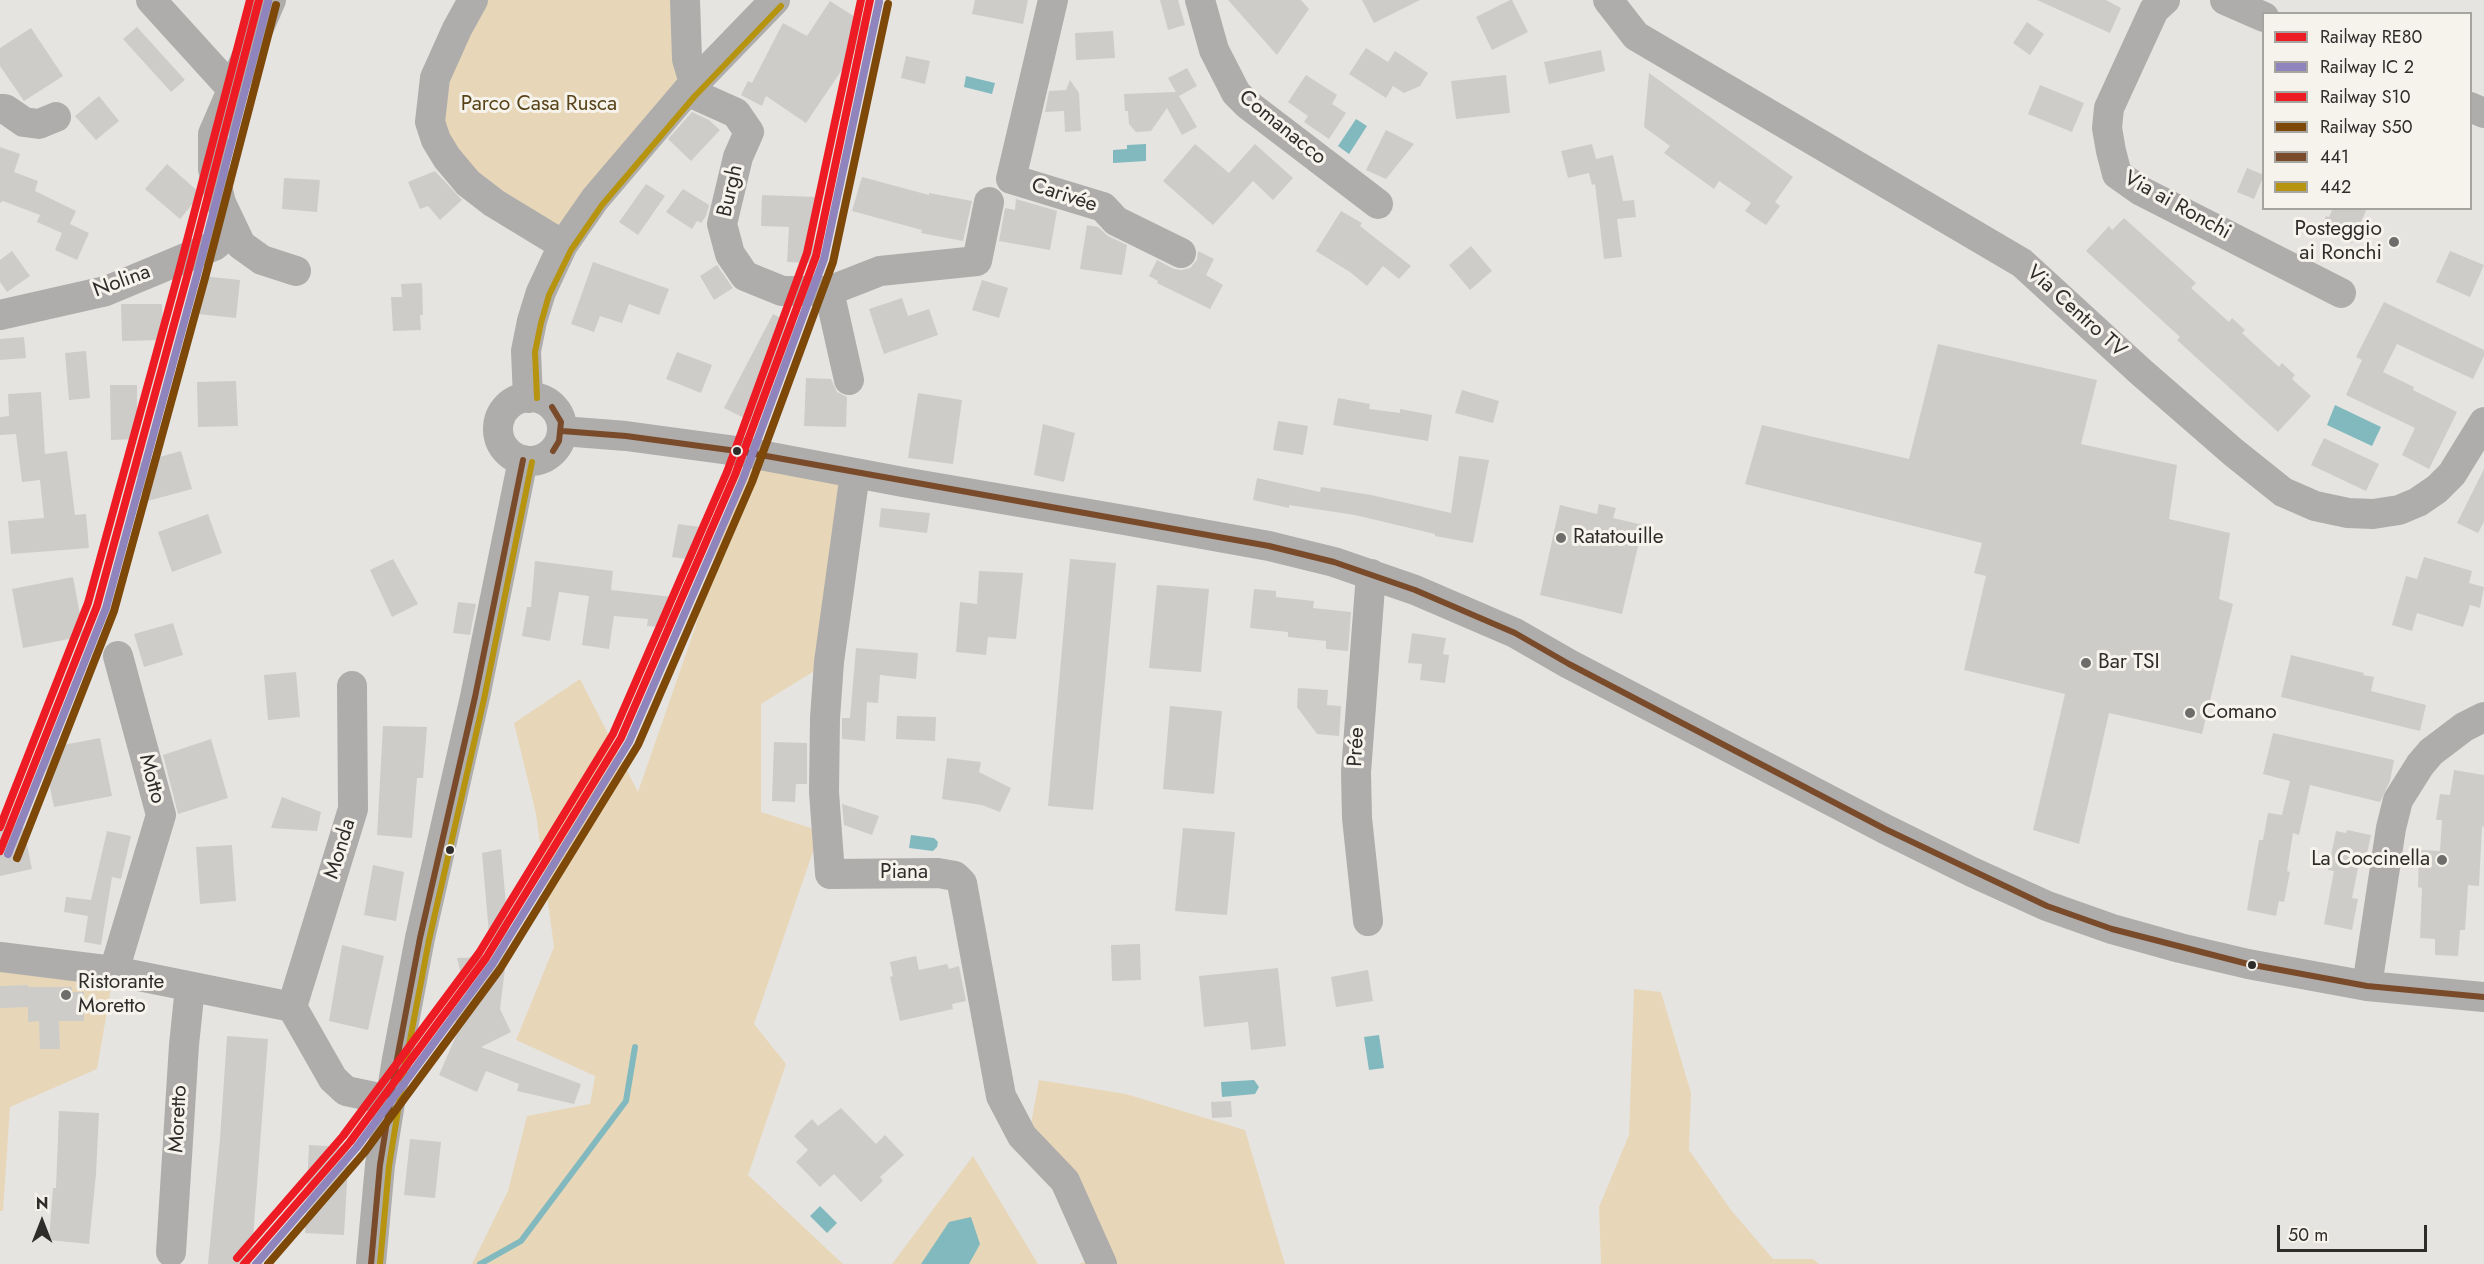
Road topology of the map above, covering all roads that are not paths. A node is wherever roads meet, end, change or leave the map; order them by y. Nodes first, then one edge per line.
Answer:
1 (151, 0) edge
2 (271, 0) edge
3 (473, 0) edge
4 (686, 0) edge
5 (775, 0) edge
6 (1053, 0) edge
7 (1200, 0) edge
8 (1608, 0) edge
9 (2165, 0) edge
10 (2225, 0) edge
11 (2262, 16) edge
12 (690, 87) junction
13 (231, 88) junction
14 (0, 109) edge
15 (56, 117) dead end
16 (989, 202) dead end
17 (1378, 204) dead end
18 (230, 225) junction
19 (563, 245) junction
20 (1181, 253) dead end
21 (296, 271) dead end
22 (829, 291) junction
23 (2341, 293) dead end
24 (0, 315) edge
25 (849, 380) dead end
26 (528, 398) junction
27 (2484, 422) edge
28 (562, 431) junction
29 (522, 460) junction
30 (855, 473) junction
31 (1371, 574) junction
32 (118, 656) dead end
33 (352, 686) dead end
34 (2484, 717) edge
35 (1368, 921) dead end
36 (4, 949) edge
37 (114, 971) junction
38 (2367, 986) junction
39 (190, 987) junction
40 (2484, 997) edge
41 (292, 1007) junction
42 (389, 1100) junction
43 (171, 1252) dead end
44 (371, 1264) edge
45 (1102, 1264) edge

1 - 13 street
2 - 13 street
3 - 19 street
4 - 12 street
5 - 12 street
6 - 20 street, Carivée
7 - 17 street, Comanacco
8 - 27 street, Via Centro TV
9 - 23 street, Via ai Ronchi
10 - 11 street
12 - 19 street
12 - 22 street, Burgh
13 - 18 street
14 - 15 street
16 - 22 street, Burgh
18 - 21 street
18 - 24 street, Nolina
19 - 26 street
22 - 25 street
26 - 28 street
26 - 29 street
28 - 29 street
28 - 30 street
29 - 42 street
30 - 31 street
30 - 45 street, Piana
31 - 35 street, Prée
31 - 38 street
32 - 37 street, Motto
33 - 41 street, Monda
34 - 38 street
36 - 37 street
37 - 39 street
38 - 40 street
39 - 41 street
39 - 43 street, Moretto
41 - 42 street
42 - 44 street

